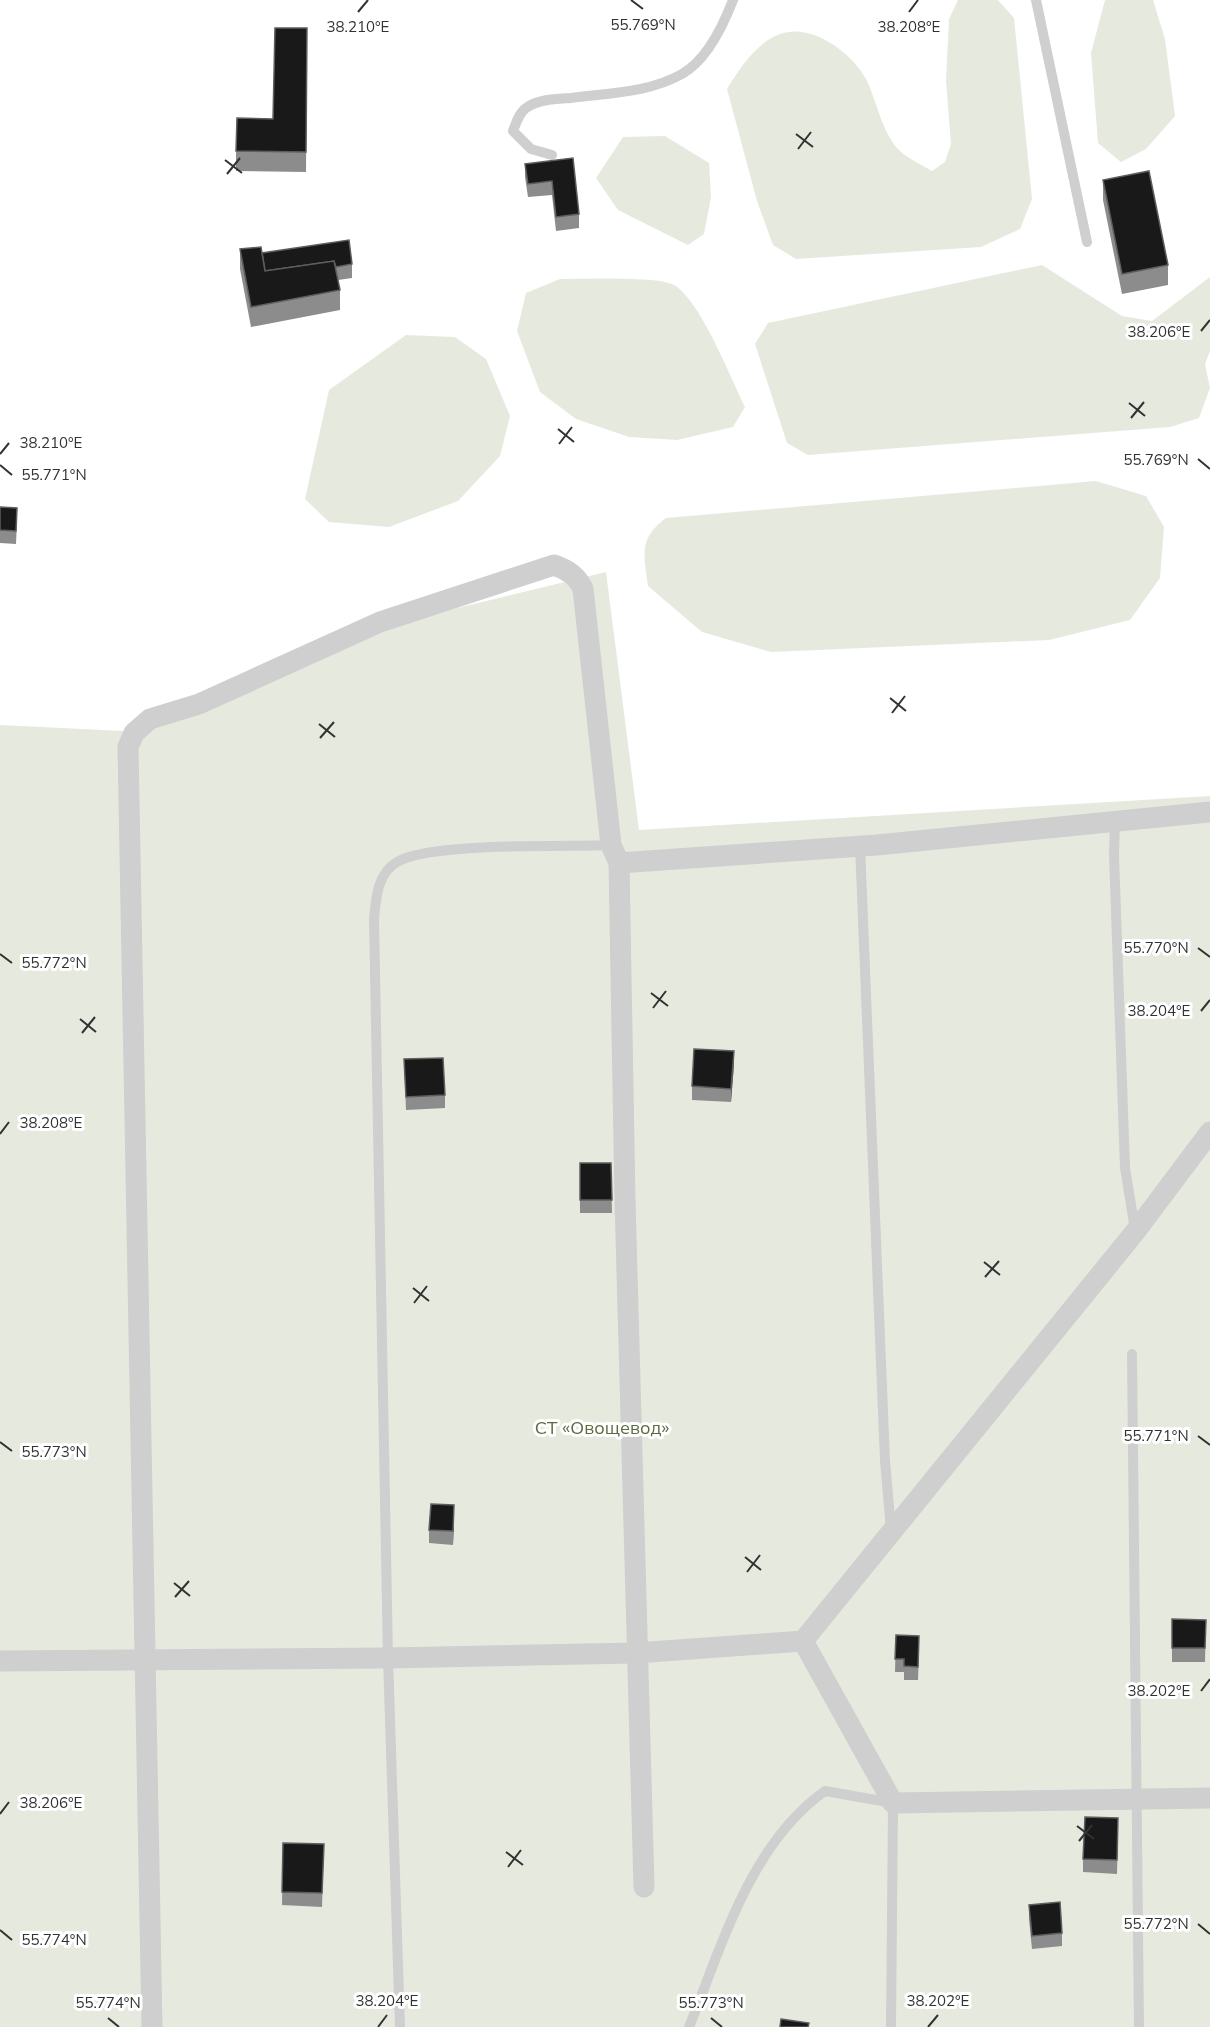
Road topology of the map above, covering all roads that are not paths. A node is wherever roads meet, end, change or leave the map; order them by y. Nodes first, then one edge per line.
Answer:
1 (733, 0) edge
2 (1036, 0) edge
3 (552, 155) dead end
4 (1087, 242) dead end
5 (1210, 812) edge
6 (1115, 821) junction
7 (860, 846) junction
8 (615, 854) junction
9 (1210, 1132) edge
10 (1135, 1232) junction
11 (1132, 1354) dead end
12 (892, 1532) junction
13 (803, 1641) junction
14 (636, 1653) junction
15 (145, 1658) junction
16 (388, 1658) junction
17 (0, 1661) edge
18 (1138, 1798) junction
19 (1210, 1798) edge
20 (893, 1803) junction
21 (644, 1887) dead end
22 (152, 2027) edge
23 (400, 2027) edge
24 (689, 2027) edge
25 (891, 2027) edge
26 (1139, 2027) edge

1 - 3 lane
2 - 4 lane
5 - 6 street
6 - 7 street
6 - 10 lane
7 - 8 street
7 - 12 lane
8 - 14 street
8 - 15 street
8 - 16 lane
9 - 10 street
10 - 12 street
11 - 18 lane
12 - 13 street
13 - 14 street
13 - 20 street
14 - 16 street
14 - 21 street
15 - 16 street
15 - 17 street
15 - 22 street
16 - 23 lane
18 - 19 street
18 - 20 street
18 - 26 lane
20 - 24 lane
20 - 25 lane

